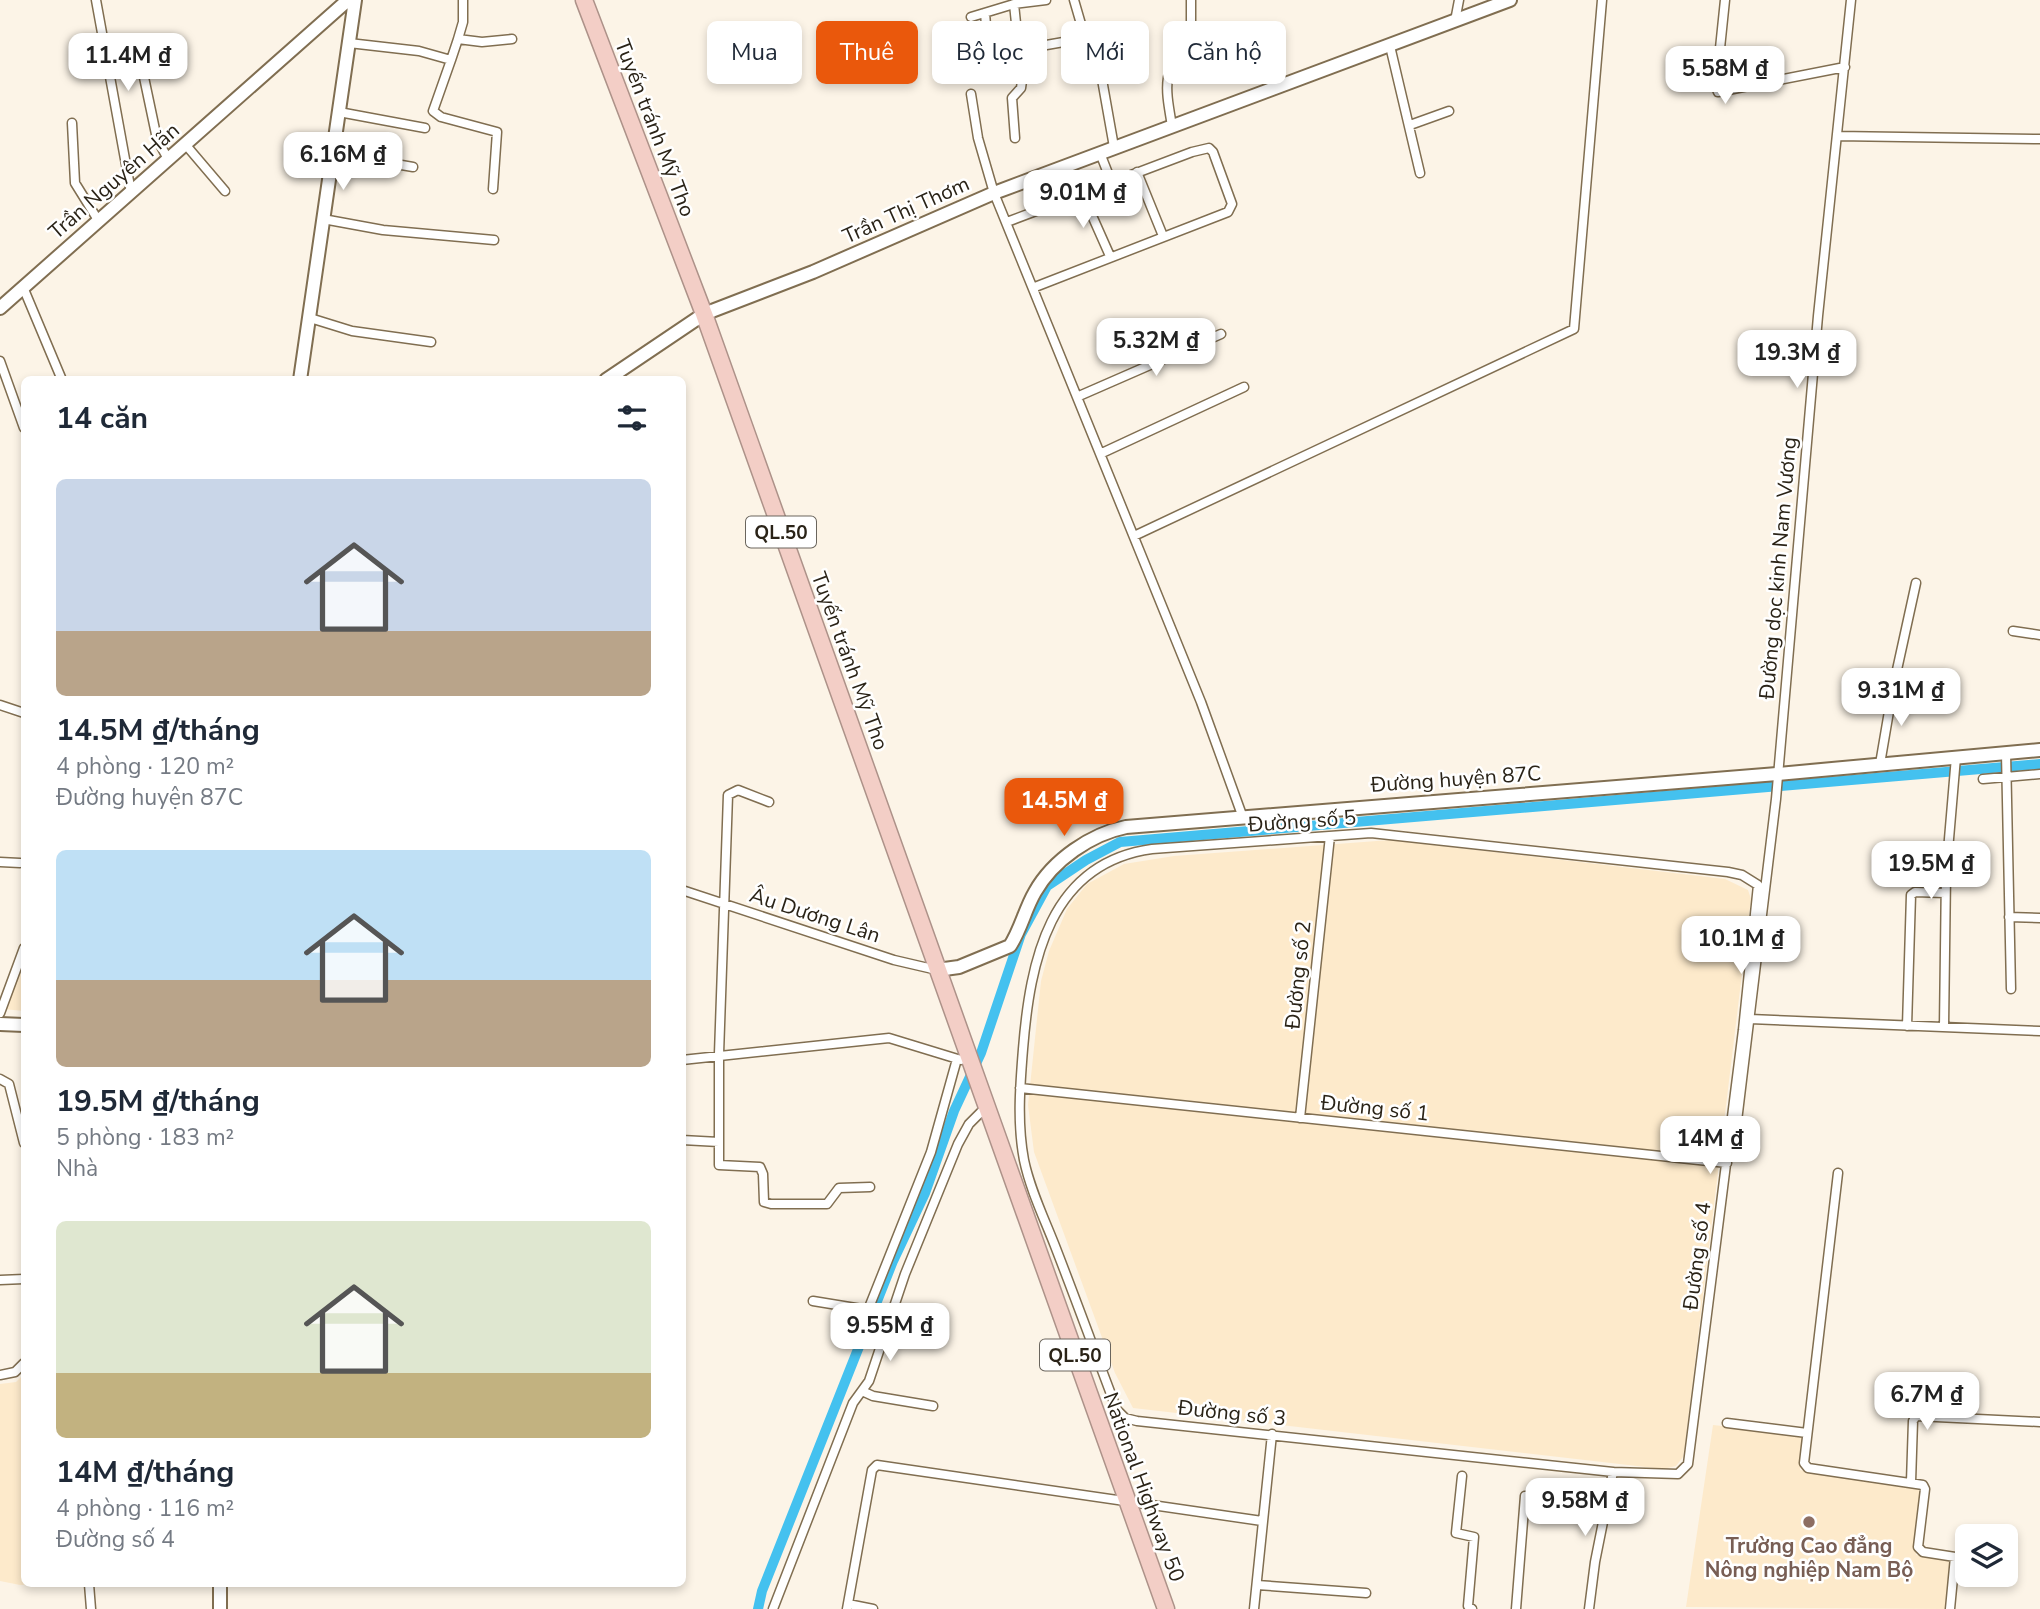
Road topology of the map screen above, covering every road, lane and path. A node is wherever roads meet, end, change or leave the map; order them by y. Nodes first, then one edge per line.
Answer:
1 (96, 0) edge
2 (348, 0) edge
3 (355, 0) edge
4 (464, 0) edge
5 (584, 0) edge
6 (1046, 0) edge
7 (1074, 0) edge
8 (1191, 0) edge
9 (1459, 0) edge
10 (1510, 0) edge
11 (1602, 0) edge
12 (1726, 0) edge
13 (1851, 0) edge
14 (1014, 4) junction
15 (985, 13) junction
16 (971, 17) dead end
17 (1455, 20) junction
18 (986, 21) edge
19 (1015, 21) edge
20 (1080, 21) edge
21 (458, 39) junction
22 (512, 39) dead end
23 (349, 43) junction
24 (137, 44) dead end
25 (1390, 46) junction
26 (451, 60) junction
27 (1845, 67) junction
28 (1021, 84) edge
29 (1101, 84) edge
30 (971, 94) dead end
31 (1448, 111) dead end
32 (339, 112) junction
33 (72, 123) dead end
34 (1410, 125) junction
35 (1172, 126) junction
36 (425, 128) dead end
37 (1837, 136) junction
38 (1016, 138) dead end
39 (2040, 139) edge
40 (185, 144) junction
41 (1114, 147) junction
42 (332, 153) junction
43 (1101, 155) junction
44 (167, 159) junction
45 (413, 167) dead end
46 (1138, 172) junction
47 (1420, 173) dead end
48 (1110, 179) junction
49 (493, 190) dead end
50 (225, 191) dead end
51 (131, 192) junction
52 (1082, 193) junction
53 (996, 195) junction
54 (323, 219) junction
55 (98, 220) junction
56 (1007, 222) junction
57 (1163, 236) junction
58 (494, 240) dead end
59 (1110, 256) junction
60 (23, 288) junction
61 (1035, 288) junction
62 (0, 308) edge
63 (704, 314) junction
64 (310, 318) junction
65 (1222, 334) dead end
66 (431, 342) dead end
67 (0, 361) edge
68 (60, 376) edge
69 (301, 376) edge
70 (612, 376) edge
71 (1244, 387) dead end
72 (1079, 396) junction
73 (21, 420) edge
74 (1102, 453) junction
75 (1135, 536) junction
76 (1916, 583) dead end
77 (2013, 631) dead end
78 (2040, 635) edge
79 (0, 705) edge
80 (21, 712) edge
81 (2040, 750) edge
82 (2006, 756) junction
83 (1956, 761) junction
84 (1880, 764) junction
85 (2007, 774) junction
86 (2040, 774) edge
87 (1777, 778) junction
88 (1983, 779) dead end
89 (769, 802) dead end
90 (1242, 815) junction
91 (1330, 836) junction
92 (0, 862) edge
93 (20, 863) dead end
94 (1753, 880) joint
95 (686, 891) edge
96 (1945, 893) junction
97 (723, 903) junction
98 (2009, 917) junction
99 (2040, 918) edge
100 (21, 956) edge
101 (937, 970) junction
102 (2011, 989) dead end
103 (0, 1013) edge
104 (1750, 1019) junction
105 (0, 1024) edge
106 (21, 1025) edge
107 (1907, 1026) junction
108 (1944, 1027) junction
109 (2040, 1031) edge
110 (719, 1054) junction
111 (686, 1059) edge
112 (967, 1062) junction
113 (0, 1079) edge
114 (1020, 1088) junction
115 (986, 1104) junction
116 (1300, 1118) junction
117 (1748, 1130) dead end
118 (21, 1131) edge
119 (686, 1140) edge
120 (719, 1142) junction
121 (1727, 1163) junction
122 (1838, 1173) dead end
123 (870, 1187) dead end
124 (1024, 1187) junction
125 (21, 1279) edge
126 (0, 1280) edge
127 (813, 1301) dead end
128 (1099, 1362) junction
129 (21, 1366) edge
130 (1079, 1369) junction
131 (0, 1375) edge
132 (862, 1391) junction
133 (933, 1406) dead end
134 (2040, 1422) edge
135 (1727, 1423) dead end
136 (1807, 1433) junction
137 (1272, 1434) junction
138 (1683, 1471) joint
139 (1614, 1472) junction
140 (1462, 1476) dead end
141 (1911, 1482) junction
142 (1525, 1496) dead end
143 (1126, 1502) junction
144 (1262, 1521) junction
145 (1257, 1585) junction
146 (89, 1587) edge
147 (220, 1587) edge
148 (1366, 1593) dead end
149 (847, 1606) edge
150 (91, 1609) edge
151 (220, 1609) edge
152 (773, 1609) edge
153 (873, 1609) edge
154 (1166, 1609) edge
155 (1254, 1609) edge
156 (1472, 1609) edge
157 (1516, 1609) edge
158 (1589, 1609) edge
159 (1950, 1609) edge

1 - 51 street
2 - 40 street, Trần Nguyên Hãn
3 - 23 street
4 - 21 street
5 - 63 highway, Tuyến tránh Mỹ Tho / QL.50
6 - 14 street
7 - 20 street
8 - 35 street
9 - 17 street
10 - 17 street, Trần Thị Thơm
11 - 75 street
12 - 27 street
13 - 27 street, Đường dọc kinh Nam Vương
14 - 15 street
14 - 19 street
15 - 16 street
15 - 18 street
17 - 25 street, Trần Thị Thơm
21 - 22 street
21 - 26 street
23 - 26 street
23 - 32 street
24 - 44 street
25 - 34 street
25 - 35 street, Trần Thị Thơm
26 - 49 street
27 - 37 street, Đường dọc kinh Nam Vương
28 - 38 street
29 - 41 street
30 - 53 street
31 - 34 street
32 - 36 street
32 - 42 street
33 - 55 street
34 - 47 street
35 - 41 street, Trần Thị Thơm
37 - 39 street
37 - 87 street, Đường dọc kinh Nam Vương
40 - 44 street, Trần Nguyên Hãn
40 - 50 street
41 - 43 street, Trần Thị Thơm
42 - 45 street
42 - 54 street
43 - 48 street
43 - 53 street, Trần Thị Thơm
44 - 51 street, Trần Nguyên Hãn
46 - 48 street
46 - 57 street
46 - 57 street
48 - 52 street
51 - 55 street, Trần Nguyên Hãn
52 - 56 street
52 - 59 street
53 - 56 street
53 - 63 street, Trần Thị Thơm
54 - 58 street
54 - 64 street
55 - 60 street, Trần Nguyên Hãn
56 - 61 street
57 - 59 street
59 - 61 street
60 - 62 street, Trần Nguyên Hãn
60 - 68 street
61 - 72 street
63 - 70 street, Trần Thị Thơm
63 - 101 highway, Tuyến tránh Mỹ Tho / QL.50
64 - 66 street
64 - 69 street
65 - 72 street
67 - 73 street
71 - 74 street
72 - 74 street
74 - 75 street
75 - 90 street
76 - 84 street
77 - 78 street
79 - 80 street
81 - 82 street, Đường huyện 87C
82 - 83 street, Đường huyện 87C
82 - 85 street
83 - 84 street, Đường huyện 87C
83 - 96 street
84 - 87 street, Đường huyện 87C
85 - 86 street
85 - 88 street
85 - 98 street
87 - 90 street, Đường huyện 87C
87 - 104 street, Đường dọc kinh Nam Vương
89 - 97 street
90 - 101 street, Đường huyện 87C
91 - 94 street, Đường số 5
91 - 114 street, Đường số 5
91 - 116 street, Đường số 2
92 - 93 street
94 - 121 street, Đường số 4
95 - 97 street, Âu Dương Lân
96 - 107 street
96 - 108 street
97 - 101 street, Âu Dương Lân
97 - 110 street
98 - 99 street
98 - 102 street
100 - 103 street
101 - 112 highway, Tuyến tránh Mỹ Tho / QL.50
104 - 107 street
104 - 117 street, Đường dọc kinh Nam Vương
105 - 106 street
107 - 108 street
108 - 109 street
110 - 111 street
110 - 112 street
110 - 120 street
112 - 115 highway, Tuyến tránh Mỹ Tho / QL.50
112 - 127 street
113 - 118 street
114 - 116 street, Đường số 1
114 - 124 street, Đường số 3
115 - 124 highway, National Highway 50 / QL.50
115 - 132 street
116 - 121 street, Đường số 1
119 - 120 street
120 - 123 street
121 - 138 street, Đường số 4
122 - 136 street
124 - 128 street, Đường số 3
124 - 130 highway, National Highway 50 / QL.50
125 - 126 street
128 - 130 street
128 - 137 street, Đường số 3
129 - 131 street
130 - 143 highway, National Highway 50 / QL.50
132 - 133 street
132 - 152 street
134 - 141 street
135 - 136 street
136 - 141 street
137 - 139 street, Đường số 3
137 - 144 street
138 - 139 street, Đường số 3
139 - 158 street
140 - 156 street
141 - 159 street
142 - 157 street
143 - 144 street
143 - 149 street
143 - 154 highway, National Highway 50 / QL.50
144 - 145 street
145 - 148 street
145 - 155 street
146 - 150 street
147 - 151 street
149 - 153 street

